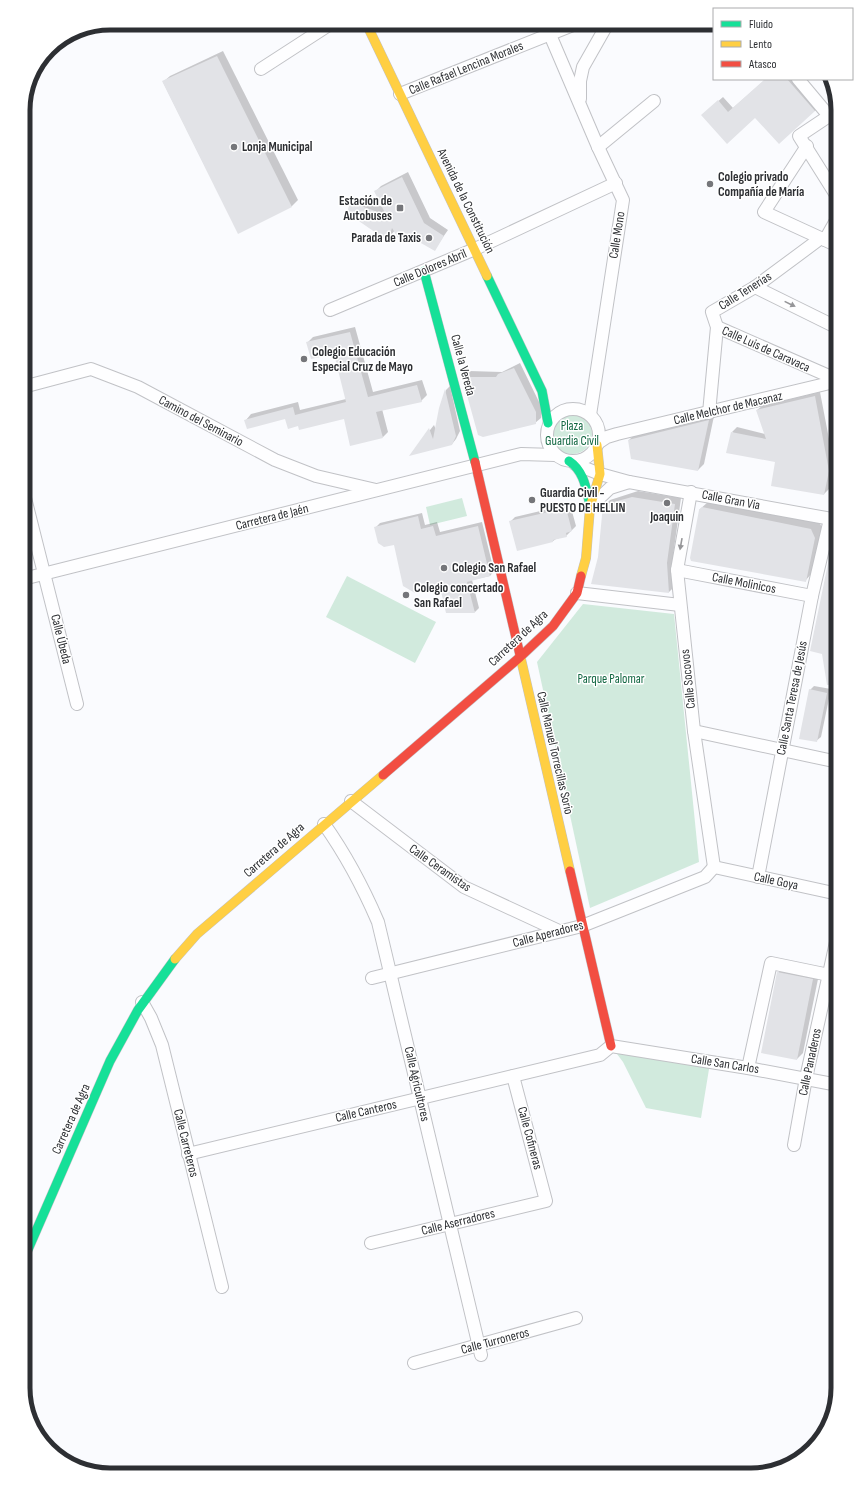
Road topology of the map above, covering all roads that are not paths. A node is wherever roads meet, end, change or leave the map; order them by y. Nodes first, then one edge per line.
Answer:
1 (321, 30) edge
2 (369, 30) edge
3 (548, 30) edge
4 (562, 30) edge
5 (604, 30) edge
6 (550, 35) junction
7 (261, 69) dead end
8 (799, 80) edge
9 (400, 94) junction
10 (654, 101) dead end
11 (580, 105) junction
12 (831, 114) edge
13 (831, 119) edge
14 (807, 146) junction
15 (598, 147) junction
16 (616, 183) junction
17 (831, 186) edge
18 (831, 227) edge
19 (823, 239) junction
20 (831, 243) edge
21 (476, 249) junction
22 (424, 271) junction
23 (755, 287) junction
24 (330, 310) dead end
25 (831, 325) edge
26 (717, 327) junction
27 (831, 378) edge
28 (831, 383) edge
29 (30, 385) edge
30 (593, 390) junction
31 (542, 391) junction
32 (575, 408) junction
33 (561, 411) junction
34 (708, 413) junction
35 (590, 414) junction
36 (548, 423) junction
37 (598, 428) junction
38 (617, 434) junction
39 (546, 438) junction
40 (598, 448) junction
41 (521, 454) junction
42 (555, 455) junction
43 (572, 462) junction
44 (476, 466) junction
45 (600, 474) junction
46 (626, 481) junction
47 (378, 490) junction
48 (691, 492) junction
49 (590, 507) junction
50 (30, 516) edge
51 (831, 519) edge
52 (831, 530) edge
53 (677, 570) junction
54 (45, 573) junction
55 (30, 577) edge
56 (577, 593) junction
57 (812, 596) junction
58 (680, 605) junction
59 (520, 657) junction
60 (77, 704) dead end
61 (694, 732) junction
62 (782, 750) junction
63 (831, 760) edge
64 (351, 800) junction
65 (324, 824) junction
66 (714, 867) junction
67 (758, 877) junction
68 (831, 893) edge
69 (582, 926) junction
70 (559, 931) junction
71 (831, 966) edge
72 (391, 974) junction
73 (829, 975) junction
74 (372, 978) dead end
75 (142, 1002) junction
76 (611, 1046) junction
77 (748, 1068) junction
78 (514, 1076) junction
79 (806, 1078) junction
80 (831, 1083) edge
81 (420, 1099) junction
82 (794, 1145) dead end
83 (188, 1154) junction
84 (546, 1200) joint
85 (451, 1224) junction
86 (371, 1243) dead end
87 (30, 1245) edge
88 (222, 1287) dead end
89 (576, 1318) dead end
90 (480, 1350) junction
91 (414, 1363) dead end

1 - 7 street
2 - 9 street, Avenida de la Constitución
3 - 6 street, Calle Mono
4 - 6 street, Calle Rafael Lencina Morales
5 - 11 street
6 - 9 street, Calle Rafael Lencina Morales
6 - 11 street, Calle Mono
8 - 12 street
9 - 21 street, Avenida de la Constitución
10 - 15 street
11 - 15 street, Calle Mono
13 - 14 street
14 - 17 street
14 - 19 street
15 - 16 street, Calle Mono
16 - 21 street, Calle Dolores Abril
16 - 30 street, Calle Mono
18 - 19 street, Calle Tenerías
19 - 20 street
19 - 23 street, Calle Tenerías
21 - 22 street, Calle Dolores Abril
21 - 31 street, Avenida de la Constitución
22 - 24 street, Calle Dolores Abril
22 - 44 street, Calle la Vereda
23 -> 25 street
23 - 26 street, Calle Tenerías
26 - 27 street, Calle Luis de Caravaca
26 - 34 street, Calle Tenerías
28 - 34 street, Calle Melchor de Macanaz
29 - 47 street, Camino del Seminario
30 - 32 street
30 - 35 street, Calle Mono
31 - 33 street, Avenida de la Constitución
31 - 36 street, Avenida de la Constitución
32 - 33 street
32 - 35 street
33 - 36 street
34 - 38 street, Calle Melchor de Macanaz
35 - 37 street
36 - 39 street
37 - 38 street
37 - 40 street
38 - 40 street, Calle Melchor de Macanaz
39 - 41 street, Carretera de Jaén
39 - 42 street
40 - 43 street
40 - 45 street, Carretera de Agra
40 - 46 street
41 - 42 street, Carretera de Jaén
41 - 44 street, Carretera de Jaén
42 - 43 street
43 - 45 street, Calle Gran Via
43 - 49 street, Carretera de Agra
44 - 47 street, Carretera de Jaén
44 - 59 street, Calle Manuel Torrecillas Sorio
45 - 46 street, Calle Gran Via
45 - 49 street, Carretera de Agra
46 - 48 street, Calle Gran Via
46 - 49 street
47 - 54 street, Carretera de Jaén
48 - 51 street, Calle Gran Via
48 -> 53 street, Calle Socovos
49 - 56 street, Carretera de Agra
50 - 54 street, Calle Úbeda
52 - 57 street, Calle Santa Teresa de Jesús
53 - 57 street, Calle Molinicos
53 - 58 street, Calle Socovos
54 - 55 street, Carretera de Jaén
54 - 60 street, Calle Úbeda
56 - 58 street
56 - 59 street, Carretera de Agra
57 - 62 street, Calle Santa Teresa de Jesús
58 - 61 street, Calle Socovos
59 - 64 street, Carretera de Agra
59 - 69 street, Calle Manuel Torrecillas Sorio
61 - 62 street
61 - 66 street, Calle Socovos
62 - 63 street
62 - 67 street, Calle Santa Teresa de Jesús
64 - 65 street, Carretera de Agra
64 - 70 street, Calle Ceramistas
65 - 72 street, Calle Agricultores
65 - 75 street, Carretera de Agra
66 - 67 street, Calle Goya
66 - 69 street, Calle Aperadores
67 - 68 street, Calle Goya
69 - 70 street, Calle Aperadores
69 - 76 street, Calle Manuel Torrecillas Sorio
70 - 72 street, Calle Aperadores
71 - 73 street, Calle Panaderos
72 - 74 street, Calle Aperadores
72 - 81 street, Calle Agricultores
73 - 77 street
73 - 79 street, Calle Panaderos
75 - 83 street, Calle Carreteros
75 - 87 street, Carretera de Agra
76 - 77 street, Calle San Carlos
76 - 78 street, Calle Canteros
77 - 79 street, Calle San Carlos
78 - 81 street, Calle Canteros
78 - 84 street, Calle Cofineras
79 - 80 street, Calle San Carlos
79 - 82 street, Calle Panaderos
81 - 83 street, Calle Canteros
81 - 85 street, Calle Agricultores
83 - 88 street, Calle Carreteros
84 - 85 street, Calle Aserradores
85 - 86 street, Calle Aserradores
85 - 90 street, Calle Agricultores
89 - 90 street, Calle Turroneros
90 - 91 street, Calle Turroneros

